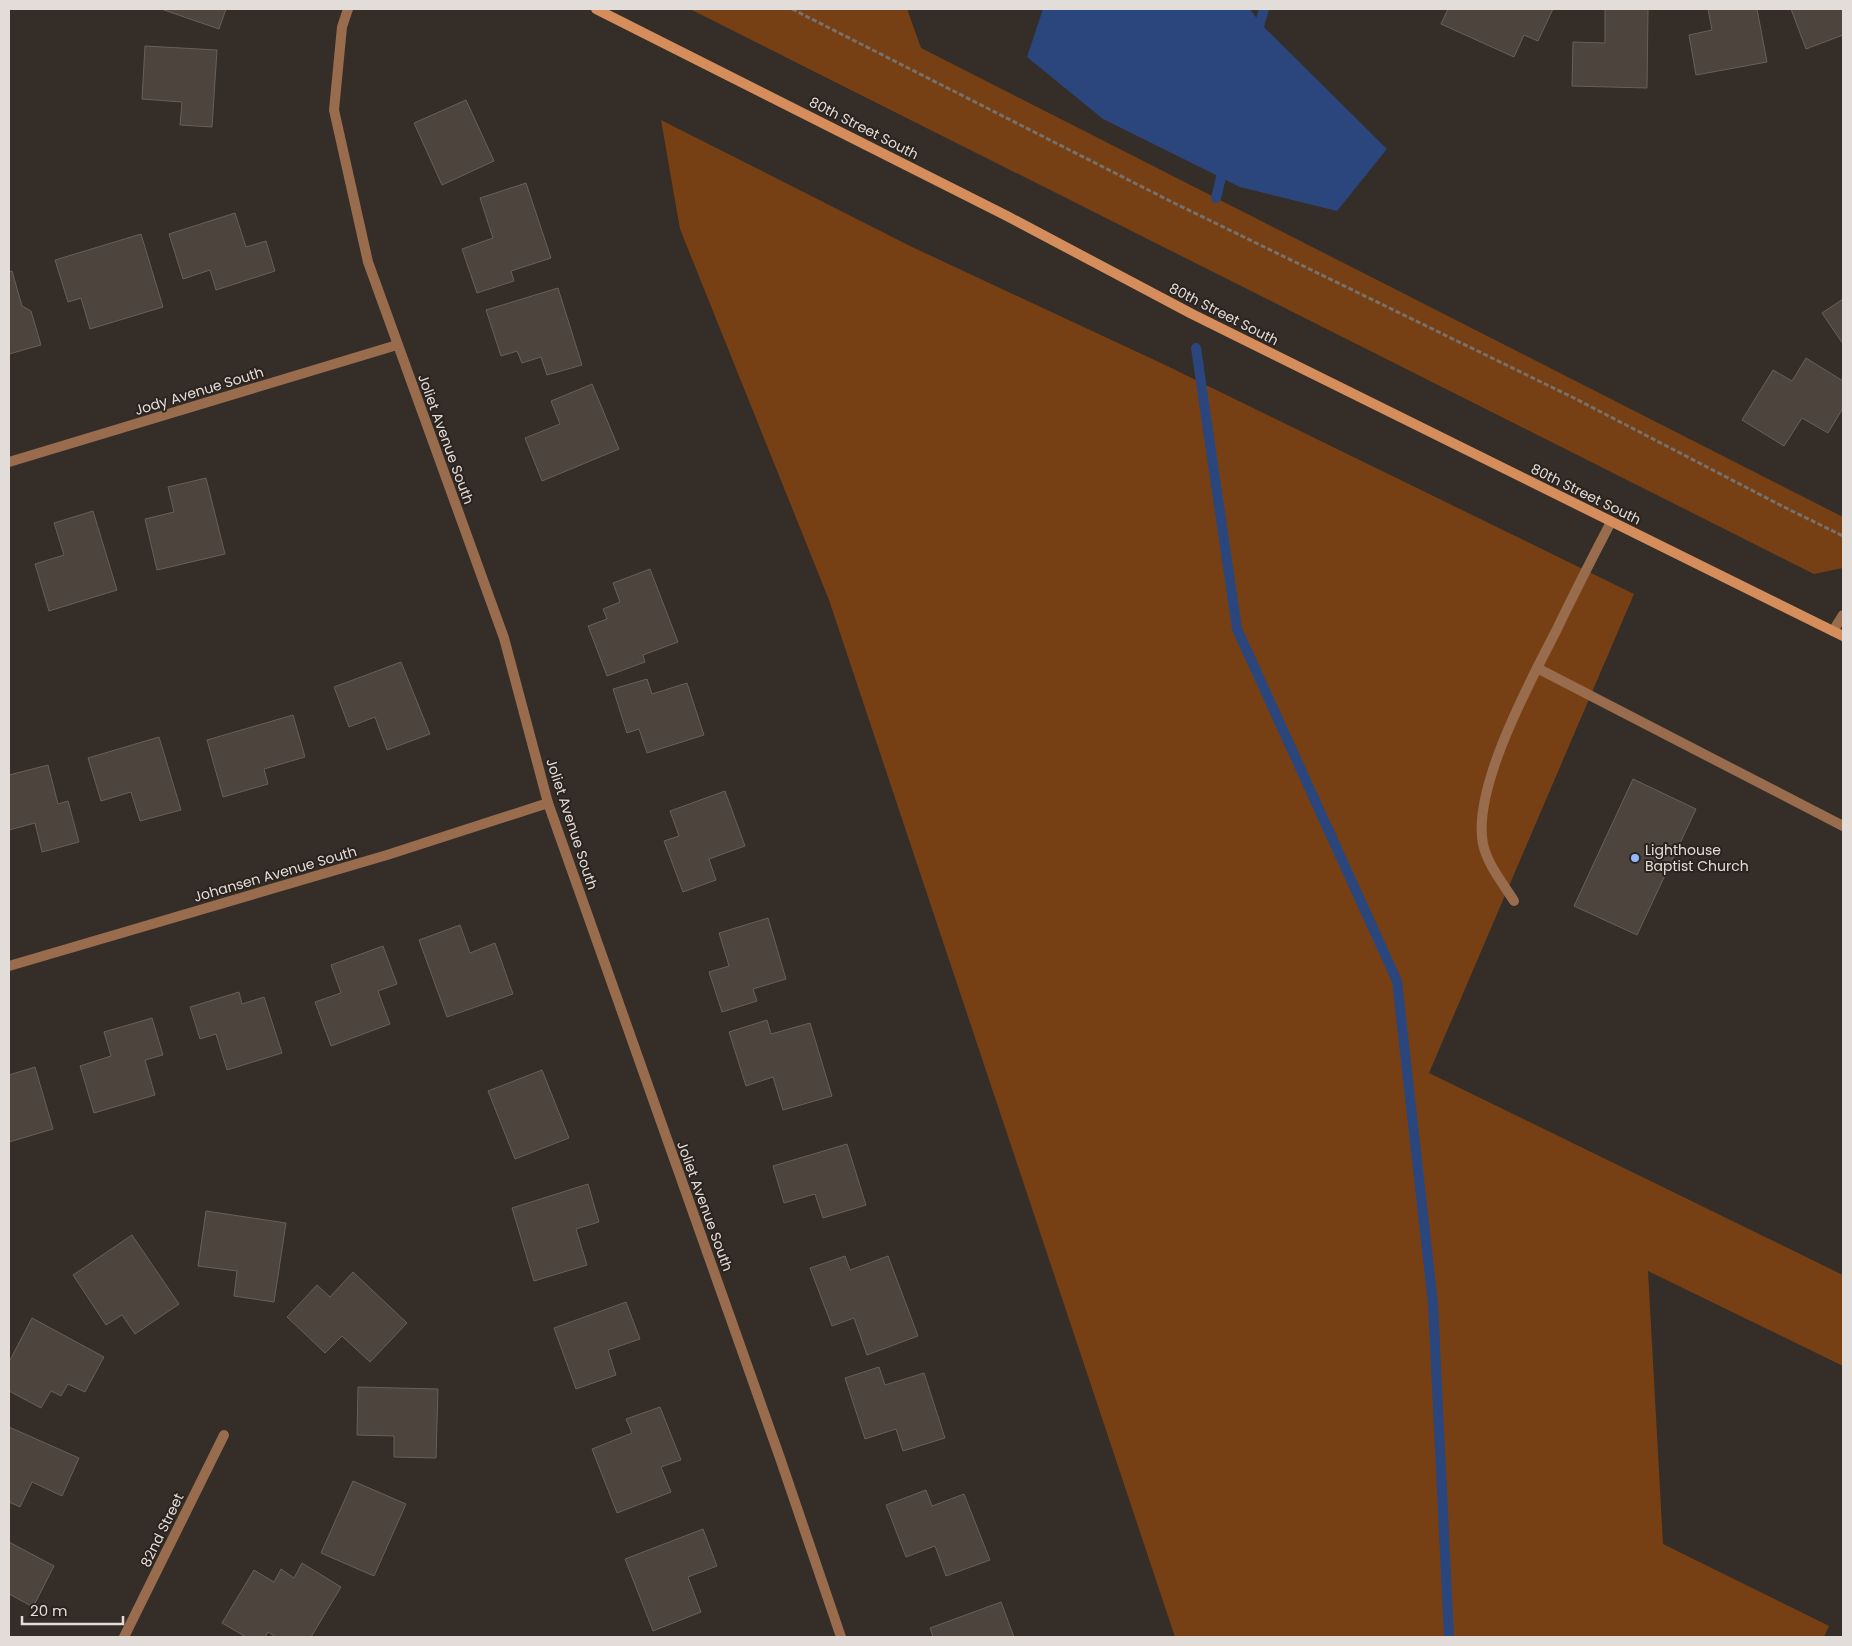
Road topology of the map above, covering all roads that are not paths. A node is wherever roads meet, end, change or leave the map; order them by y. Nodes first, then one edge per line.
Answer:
1 (348, 9) edge
2 (596, 9) edge
3 (397, 345) junction
4 (9, 462) edge
5 (1611, 522) junction
6 (1843, 615) edge
7 (1833, 631) junction
8 (1843, 636) edge
9 (1537, 668) junction
10 (548, 803) junction
11 (1843, 826) edge
12 (1514, 900) dead end
13 (9, 966) edge
14 (224, 1435) dead end
15 (124, 1637) edge
16 (841, 1637) edge

1 - 3 street, Joliet Avenue South
2 - 5 main road, 80th Street South
3 - 4 street, Jody Avenue South
3 - 10 street, Joliet Avenue South
5 - 7 main road, 80th Street South
5 - 9 street
6 - 7 street
7 - 8 main road, 80th Street South
9 - 11 street
9 - 12 street
10 - 13 street, Johansen Avenue South
10 - 16 street, Joliet Avenue South
14 - 15 street, 82nd Street

